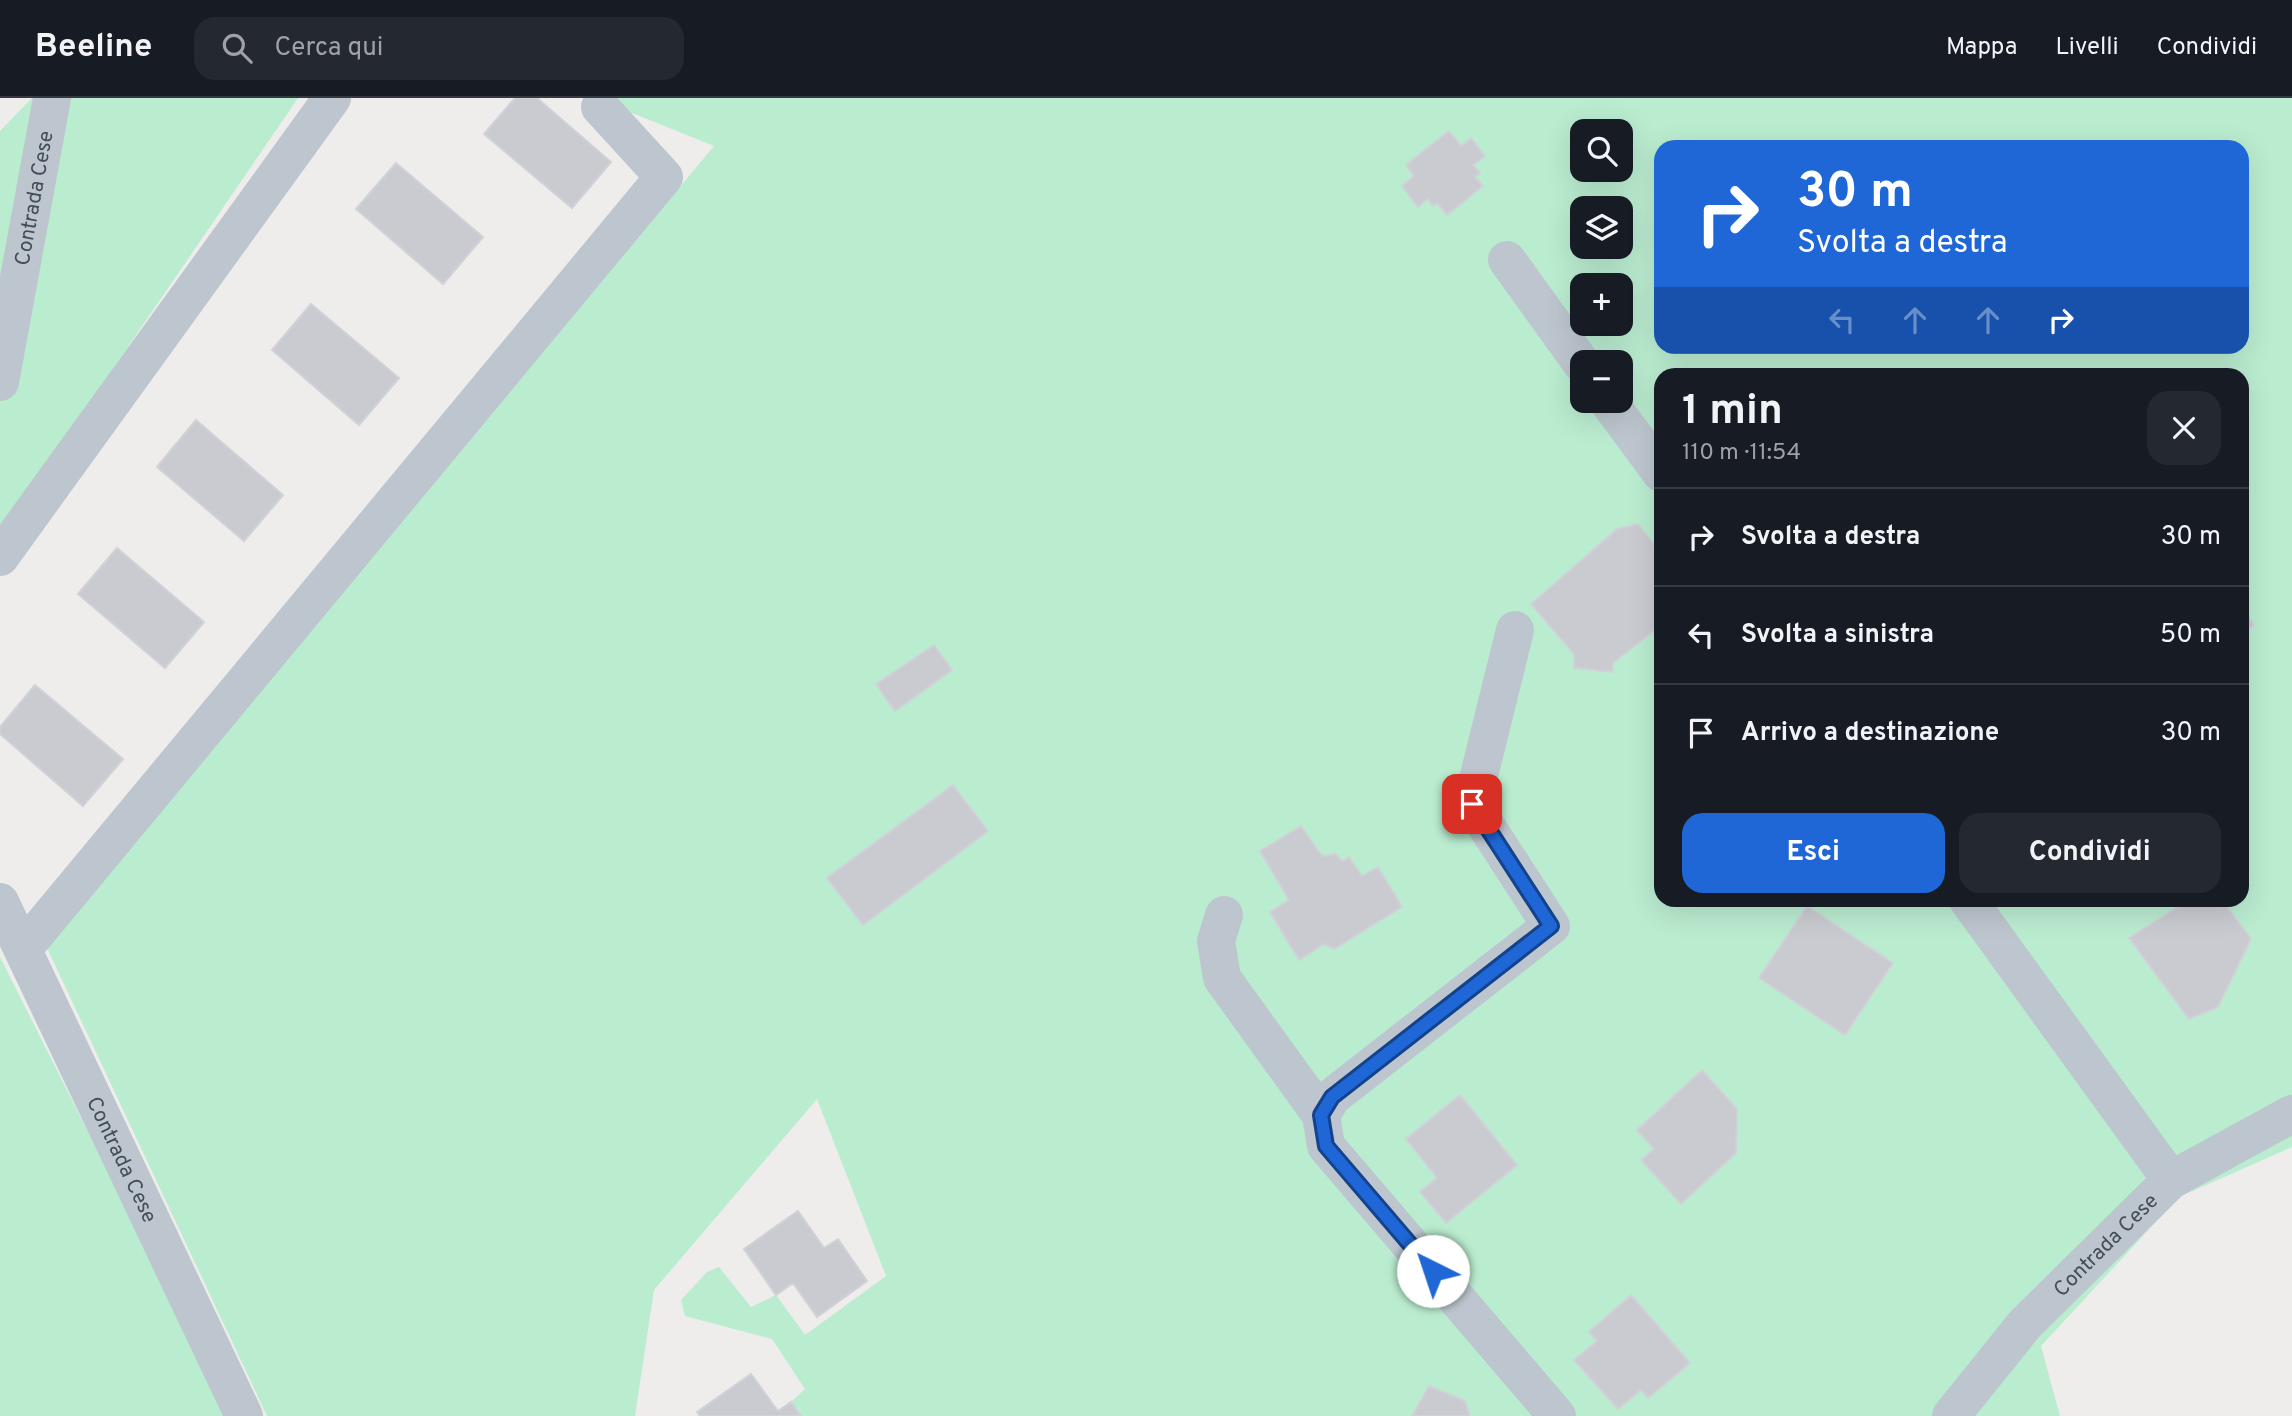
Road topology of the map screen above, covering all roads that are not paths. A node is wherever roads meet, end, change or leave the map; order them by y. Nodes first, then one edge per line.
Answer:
1 (52, 98) edge
2 (332, 98) edge
3 (600, 107) dead end
4 (1507, 260) dead end
5 (1572, 350) edge
6 (0, 382) edge
7 (1617, 413) edge
8 (1654, 463) edge
9 (0, 557) edge
10 (1516, 630) dead end
11 (0, 902) edge
12 (1973, 907) edge
13 (1224, 915) dead end
14 (23, 949) junction
15 (2292, 1114) edge
16 (1321, 1115) junction
17 (2171, 1180) junction
18 (244, 1416) edge
19 (1557, 1416) edge
20 (1951, 1416) edge

1 - 6 street, Contrada Cese
2 - 9 street
3 - 14 street
4 - 5 street
7 - 8 street
10 - 16 street
11 - 14 street, Contrada Cese
12 - 17 street
13 - 16 street
14 - 18 street, Contrada Cese
15 - 17 street, Contrada Cese
16 - 19 street
17 - 20 street, Contrada Cese

